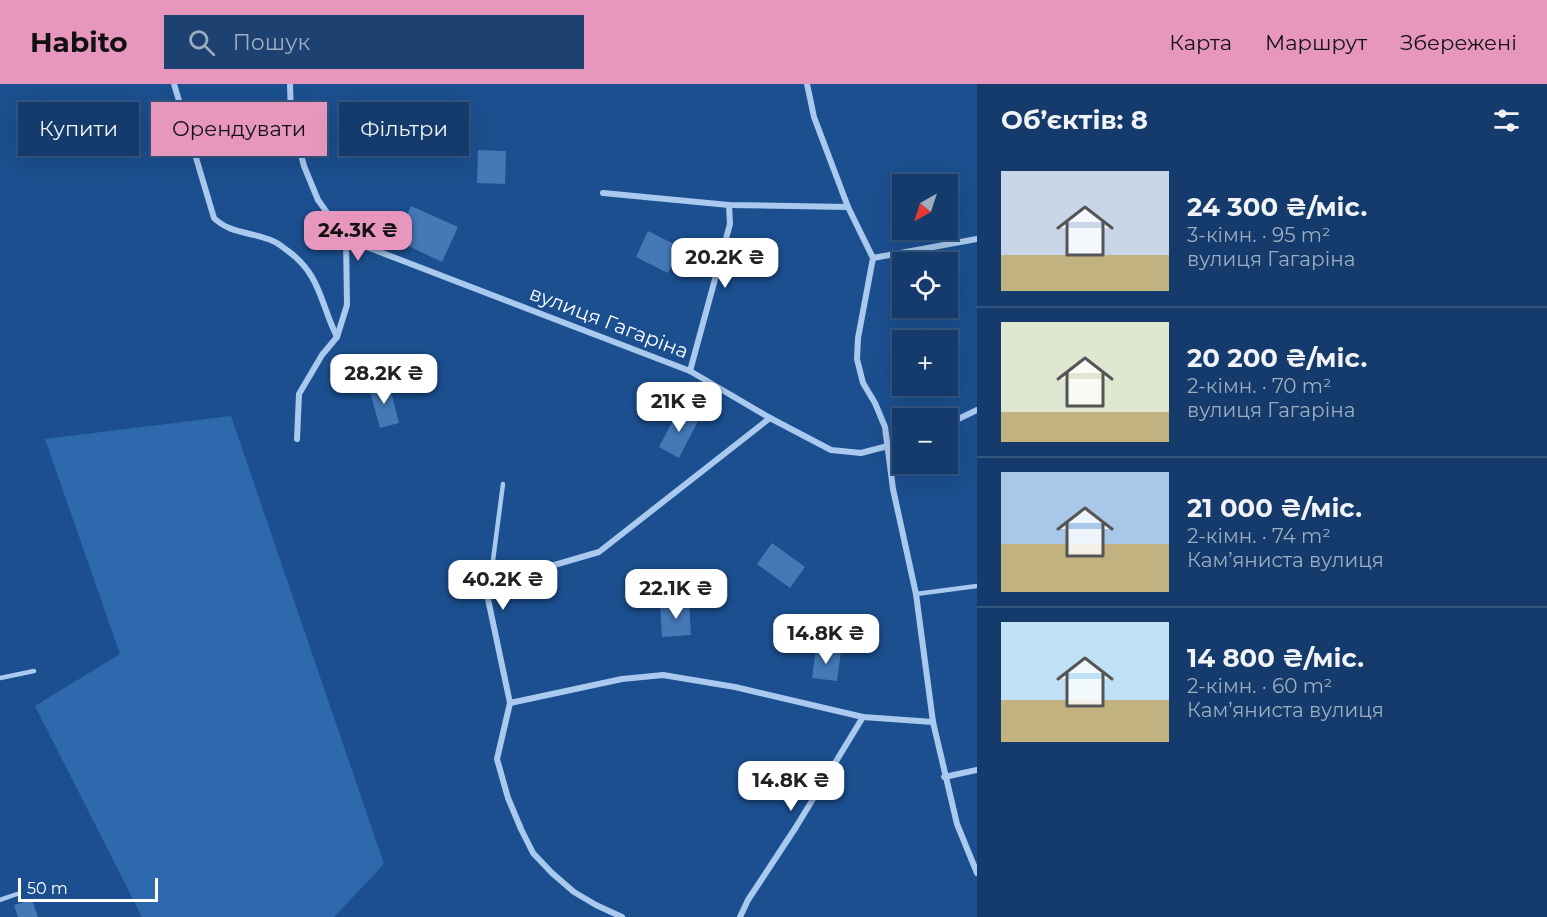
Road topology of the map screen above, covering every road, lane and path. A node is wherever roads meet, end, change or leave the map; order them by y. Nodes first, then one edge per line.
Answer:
1 (174, 84) edge
2 (290, 84) edge
3 (807, 84) edge
4 (603, 193) dead end
5 (729, 205) junction
6 (849, 207) junction
7 (346, 239) junction
8 (977, 239) edge
9 (873, 258) junction
10 (337, 337) junction
11 (690, 371) junction
12 (977, 410) edge
13 (770, 418) junction
14 (958, 419) edge
15 (297, 440) dead end
16 (892, 446) edge
17 (888, 447) junction
18 (503, 484) dead end
19 (490, 583) junction
20 (977, 586) edge
21 (916, 594) junction
22 (34, 671) dead end
23 (0, 678) edge
24 (510, 703) junction
25 (863, 717) junction
26 (933, 722) junction
27 (977, 770) edge
28 (944, 777) junction
29 (977, 873) edge
30 (17, 894) dead end
31 (0, 900) edge
32 (622, 917) edge
33 (740, 917) edge

1 - 10 street
2 - 7 street
3 - 6 street
4 - 5 street
5 - 6 street
5 - 11 street
6 - 9 street
7 - 10 street
7 - 11 street, вулиця Гагаріна
8 - 9 street
9 - 17 street
10 - 15 street
11 - 13 street, вулиця Гагаріна
12 - 14 street
13 - 17 street, вулиця Гагаріна
13 - 19 street
16 - 17 street, вулиця Гагаріна
17 - 21 street
18 - 19 lane
19 - 24 street
20 - 21 lane
21 - 26 street
22 - 23 lane
24 - 25 street
24 - 32 street
25 - 26 street
25 - 33 street
26 - 28 street
27 - 28 street
28 - 29 street
30 - 31 lane

